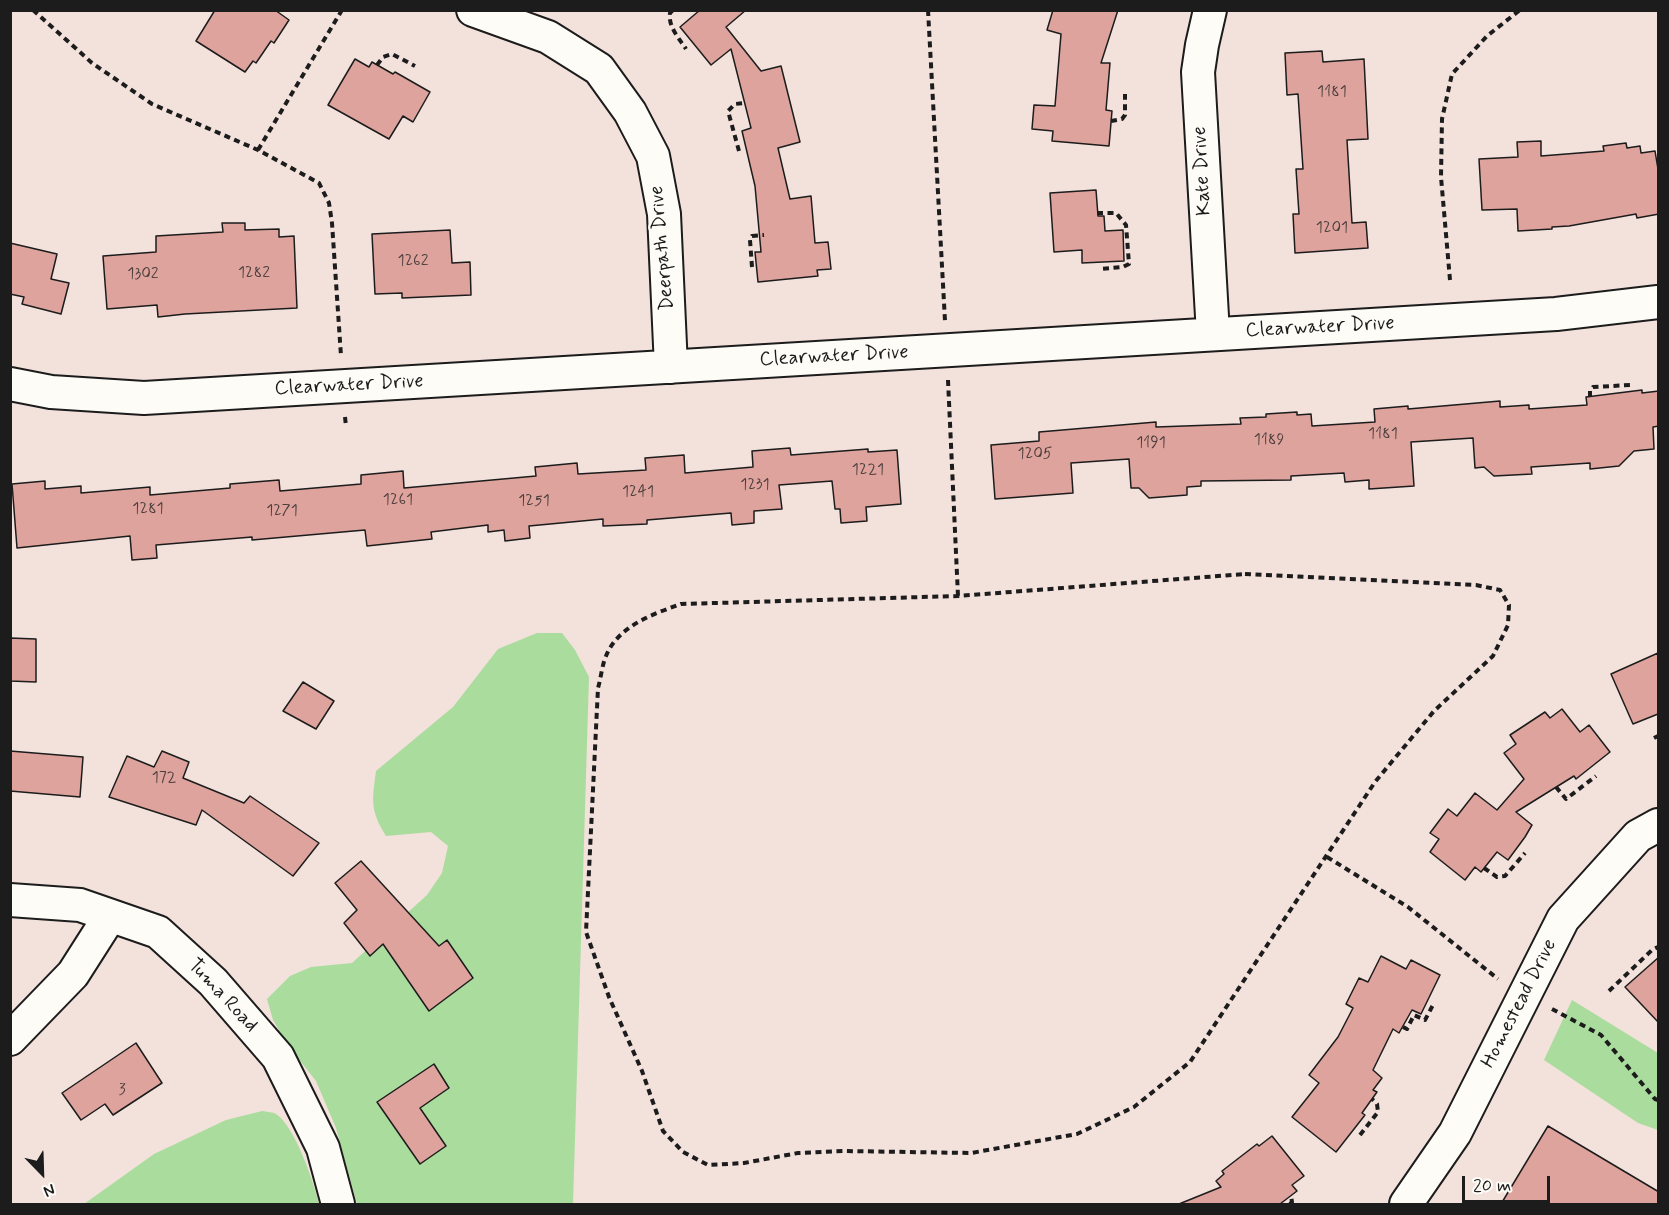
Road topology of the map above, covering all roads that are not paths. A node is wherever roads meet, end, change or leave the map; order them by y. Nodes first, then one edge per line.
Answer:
1 (473, 10) edge
2 (1210, 10) edge
3 (1659, 302) edge
4 (1213, 333) junction
5 (671, 367) junction
6 (10, 384) edge
7 (1659, 825) edge
8 (10, 900) edge
9 (110, 916) junction
10 (10, 1040) edge
11 (338, 1204) edge
12 (1406, 1204) edge

1 - 5 street, Deerpath Drive
2 - 4 street, Kate Drive
3 - 4 street, Clearwater Drive
4 - 5 street, Clearwater Drive
5 - 6 street, Clearwater Drive
7 - 12 street, Homestead Drive
8 - 9 street, Tuma Road
9 - 10 street
9 - 11 street, Tuma Road

